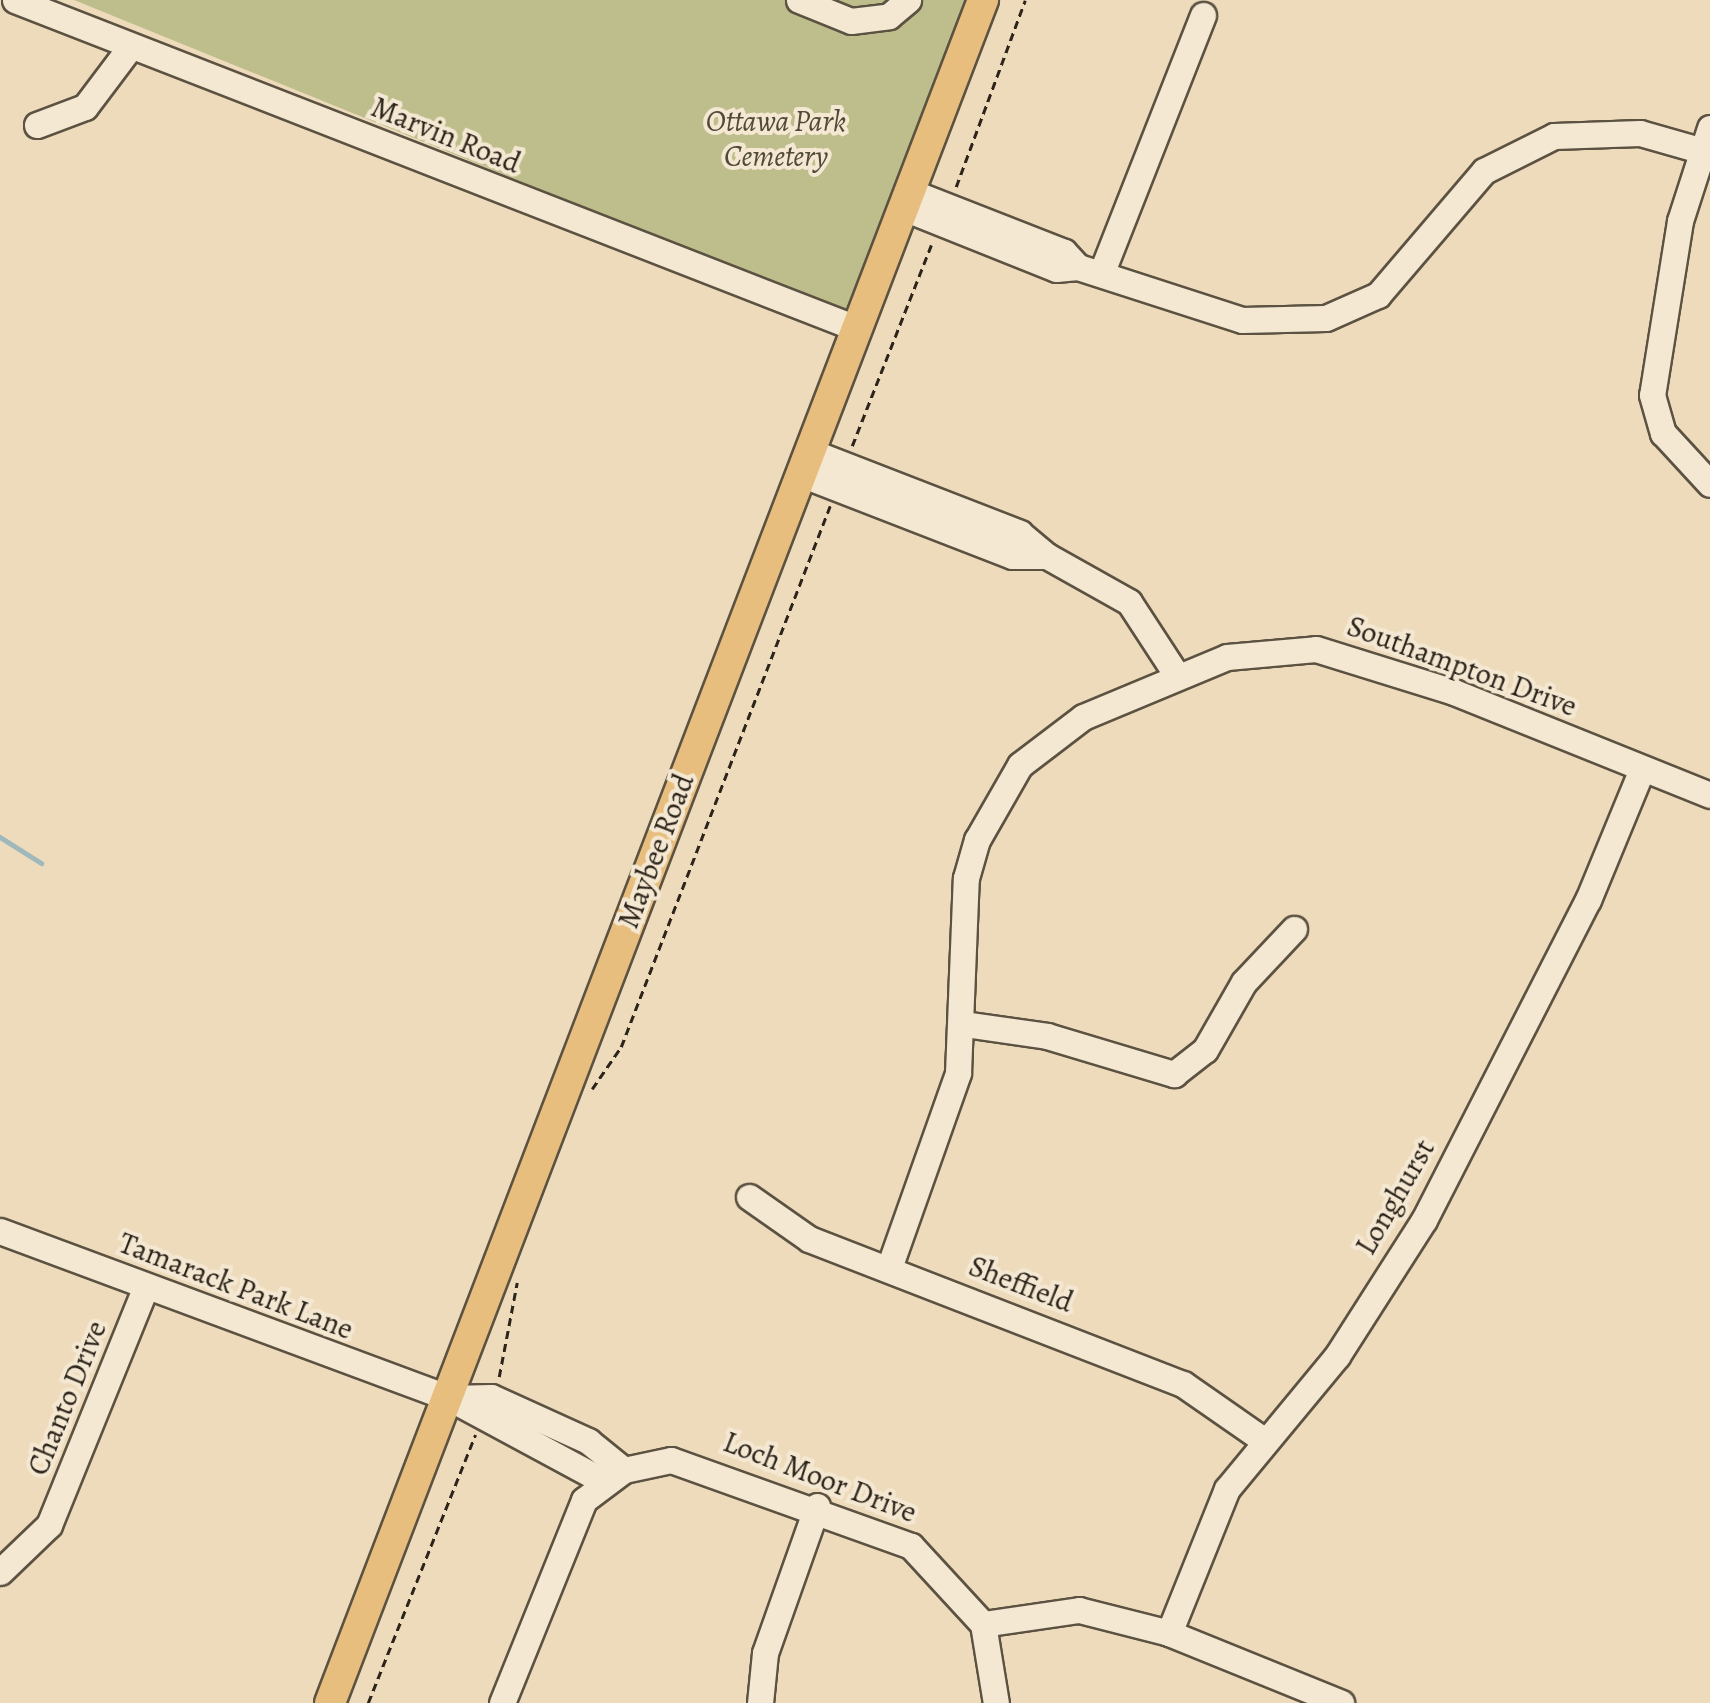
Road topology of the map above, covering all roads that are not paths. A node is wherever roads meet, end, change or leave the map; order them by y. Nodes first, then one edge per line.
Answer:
1 (15, 0) edge
2 (800, 0) edge
3 (908, 0) edge
4 (984, 0) edge
5 (1204, 15) dead end
6 (130, 46) junction
7 (37, 125) dead end
8 (1707, 144) edge
9 (904, 199) junction
10 (1091, 268) junction
11 (856, 328) junction
12 (805, 463) junction
13 (1710, 484) edge
14 (1176, 674) junction
15 (1642, 769) junction
16 (1710, 795) edge
17 (1294, 929) dead end
18 (964, 1024) junction
19 (749, 1197) dead end
20 (0, 1231) edge
21 (889, 1268) junction
22 (146, 1286) junction
23 (449, 1398) junction
24 (1265, 1441) junction
25 (614, 1476) junction
26 (817, 1506) junction
27 (0, 1572) edge
28 (982, 1624) junction
29 (1170, 1634) junction
30 (330, 1703) edge
31 (502, 1703) edge
32 (760, 1703) edge
33 (996, 1703) edge
34 (1341, 1703) edge

1 - 6 street, Marvin Road
2 - 3 street
4 - 9 main road, Maybee Road
5 - 10 street
6 - 7 street
6 - 11 street, Marvin Road
8 - 10 street
8 - 13 street
9 - 10 street
9 - 11 main road, Maybee Road
11 - 12 main road, Maybee Road
12 - 14 street
12 - 23 main road, Maybee Road
14 - 15 street, Southampton Drive
14 - 18 street, Southampton Drive
15 - 16 street, Southampton Drive
15 - 24 street, Longhurst
17 - 18 street
18 - 21 street, Southampton Drive
19 - 21 street, Sheffield
20 - 22 street, Tamarack Park Lane
21 - 24 street, Sheffield
22 - 23 street, Tamarack Park Lane
22 - 27 street, Chanto Drive
23 - 25 street
23 - 30 main road, Maybee Road
24 - 29 street, Longhurst
25 - 26 street, Loch Moor Drive
25 - 31 street
26 - 28 street, Loch Moor Drive
26 - 32 street
28 - 29 street
28 - 33 street
29 - 34 street

